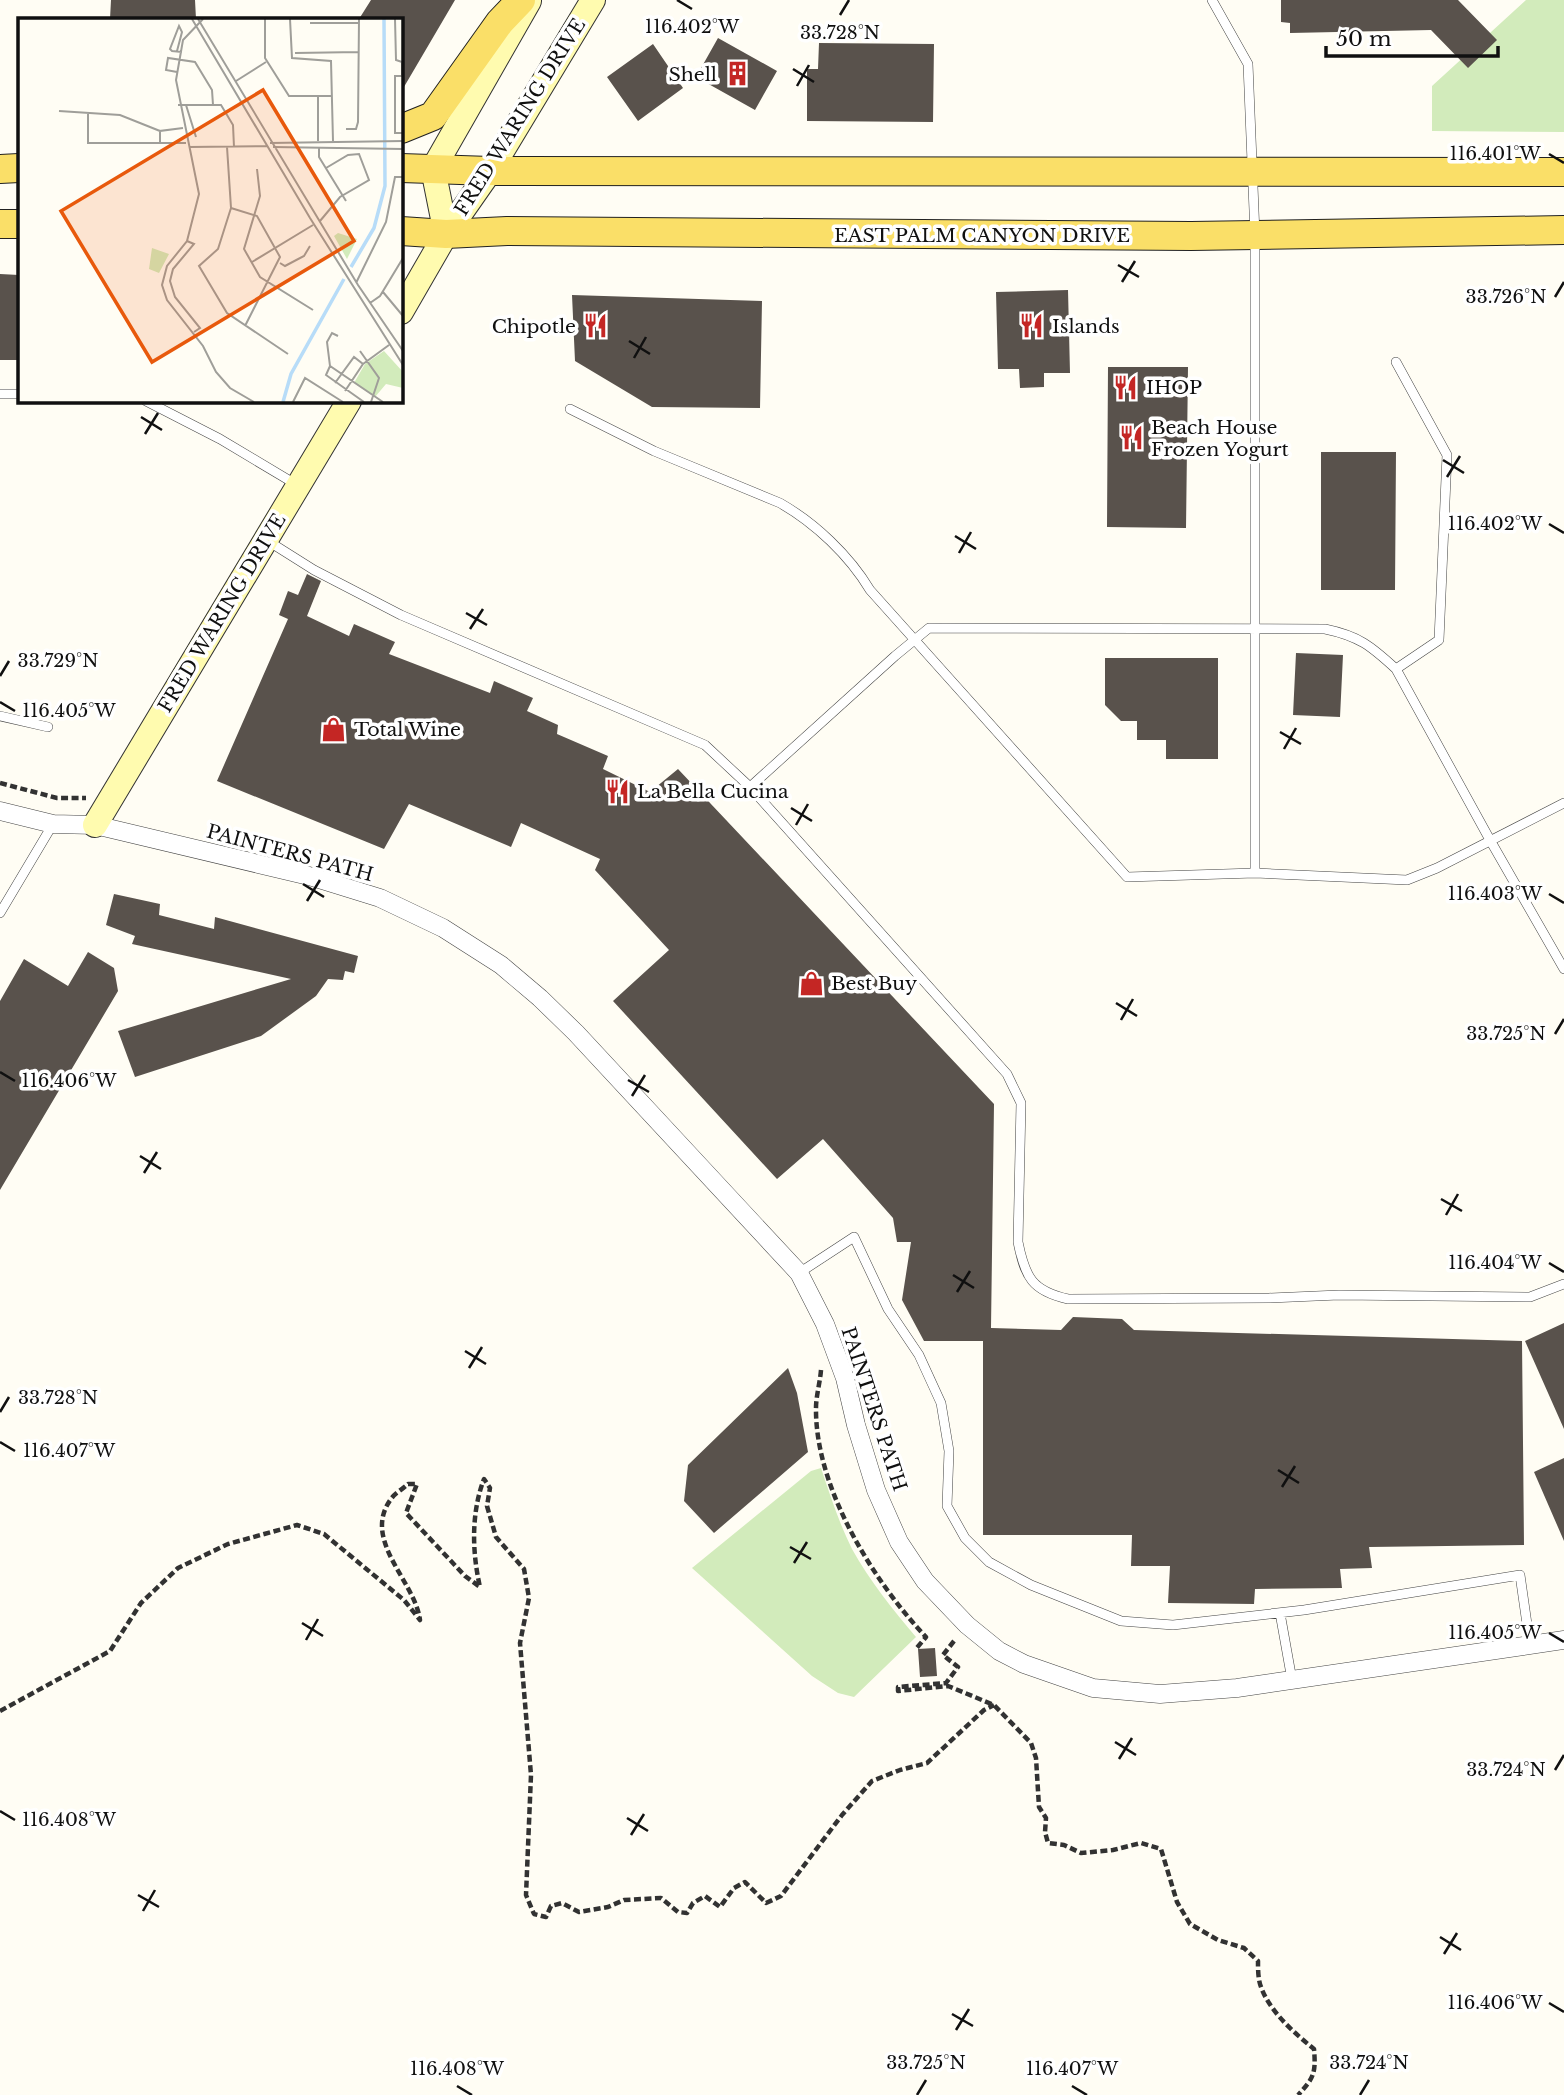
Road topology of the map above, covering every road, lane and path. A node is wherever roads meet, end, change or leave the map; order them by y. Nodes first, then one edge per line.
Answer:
1 (521, 0) edge
2 (529, 0) edge
3 (1212, 0) edge
4 (590, 3) edge
5 (402, 129) edge
6 (402, 168) edge
7 (0, 169) edge
8 (18, 169) edge
9 (433, 169) junction
10 (490, 171) junction
11 (1252, 172) junction
12 (1564, 173) edge
13 (0, 224) edge
14 (18, 225) edge
15 (1564, 230) edge
16 (402, 232) edge
17 (446, 234) junction
18 (1255, 235) junction
19 (402, 310) edge
20 (1396, 362) dead end
21 (0, 394) edge
22 (18, 394) edge
23 (148, 402) edge
24 (348, 402) edge
25 (570, 410) dead end
26 (299, 486) junction
27 (267, 540) junction
28 (1254, 629) junction
29 (914, 640) junction
30 (1396, 669) junction
31 (0, 716) edge
32 (48, 727) dead end
33 (0, 783) edge
34 (750, 787) junction
35 (57, 798) dead end
36 (1564, 803) edge
37 (0, 811) edge
38 (53, 824) junction
39 (95, 825) junction
40 (1490, 840) junction
41 (1255, 873) junction
42 (0, 913) edge
43 (1564, 969) edge
44 (799, 1273) junction
45 (1564, 1284) edge
46 (821, 1362) dead end
47 (1280, 1613) junction
48 (1564, 1640) edge
49 (954, 1641) dead end
50 (1530, 1645) junction
51 (915, 1650) dead end
52 (1292, 1680) junction
53 (995, 1705) junction
54 (0, 1711) edge
55 (1298, 2095) edge

1 - 5 main road
2 - 9 street
3 - 11 lane
4 - 10 street, FRED WARING DRIVE
6 - 9 main road
7 - 8 main road
9 - 10 main road
9 - 17 street, FRED WARING DRIVE
10 - 11 main road
10 - 17 street, FRED WARING DRIVE
11 - 12 main road
11 - 18 lane
13 - 14 main road
15 - 18 main road, EAST PALM CANYON DRIVE
16 - 17 main road, EAST PALM CANYON DRIVE
17 - 18 main road, EAST PALM CANYON DRIVE
17 - 19 street, FRED WARING DRIVE
18 - 28 lane
20 - 30 lane
21 - 22 lane
23 - 26 lane
24 - 26 street, FRED WARING DRIVE
25 - 29 lane
26 - 27 street, FRED WARING DRIVE
27 - 34 lane
27 - 39 street, FRED WARING DRIVE
28 - 29 lane
28 - 30 lane
28 - 41 lane
29 - 34 lane
29 - 41 lane
30 - 40 lane
31 - 32 lane
33 - 35 path
34 - 45 lane
36 - 40 lane
37 - 38 street, PAINTERS PATH
38 - 39 street, PAINTERS PATH
38 - 42 lane
39 - 44 street, PAINTERS PATH
40 - 41 lane
40 - 43 lane
44 - 47 lane
44 - 52 street, PAINTERS PATH
46 - 51 path
47 - 50 lane
47 - 52 lane
48 - 50 street, PAINTERS PATH
49 - 53 path
50 - 52 street, PAINTERS PATH
53 - 54 path
53 - 55 path

